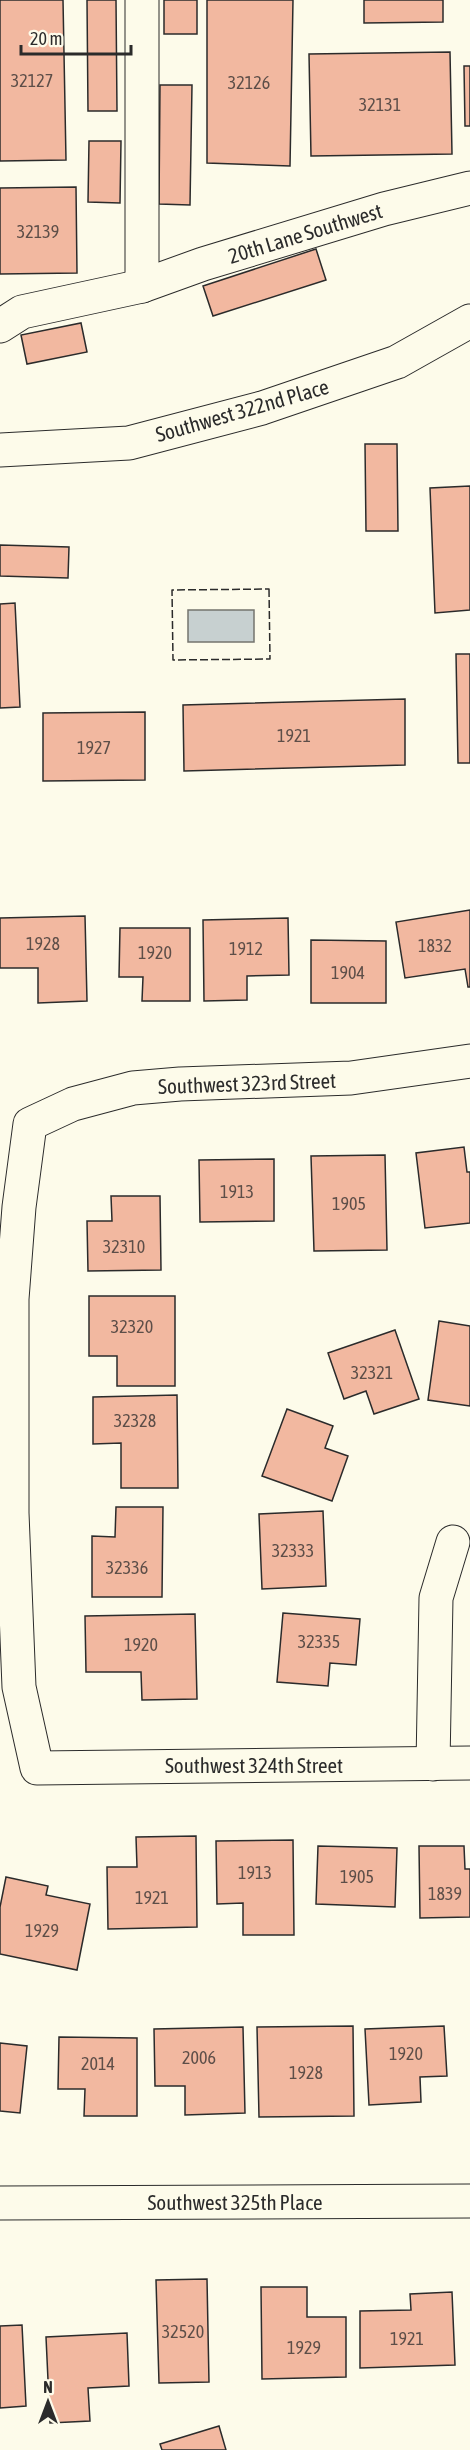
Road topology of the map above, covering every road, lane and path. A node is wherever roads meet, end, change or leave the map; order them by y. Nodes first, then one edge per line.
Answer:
1 (142, 0) edge
2 (470, 188) edge
3 (142, 286) junction
4 (470, 321) edge
5 (0, 326) edge
6 (0, 450) edge
7 (470, 1061) edge
8 (453, 1542) dead end
9 (470, 1763) edge
10 (433, 1764) junction
11 (37, 1768) joint
12 (470, 2201) edge
13 (0, 2203) edge

1 - 3 street
2 - 3 street, 20th Lane Southwest
3 - 5 street, 20th Lane Southwest
4 - 6 street, Southwest 322nd Place
7 - 11 street, Southwest 323rd Street
8 - 10 street
9 - 10 street, Southwest 324th Street
10 - 11 street, Southwest 324th Street
12 - 13 street, Southwest 325th Place

